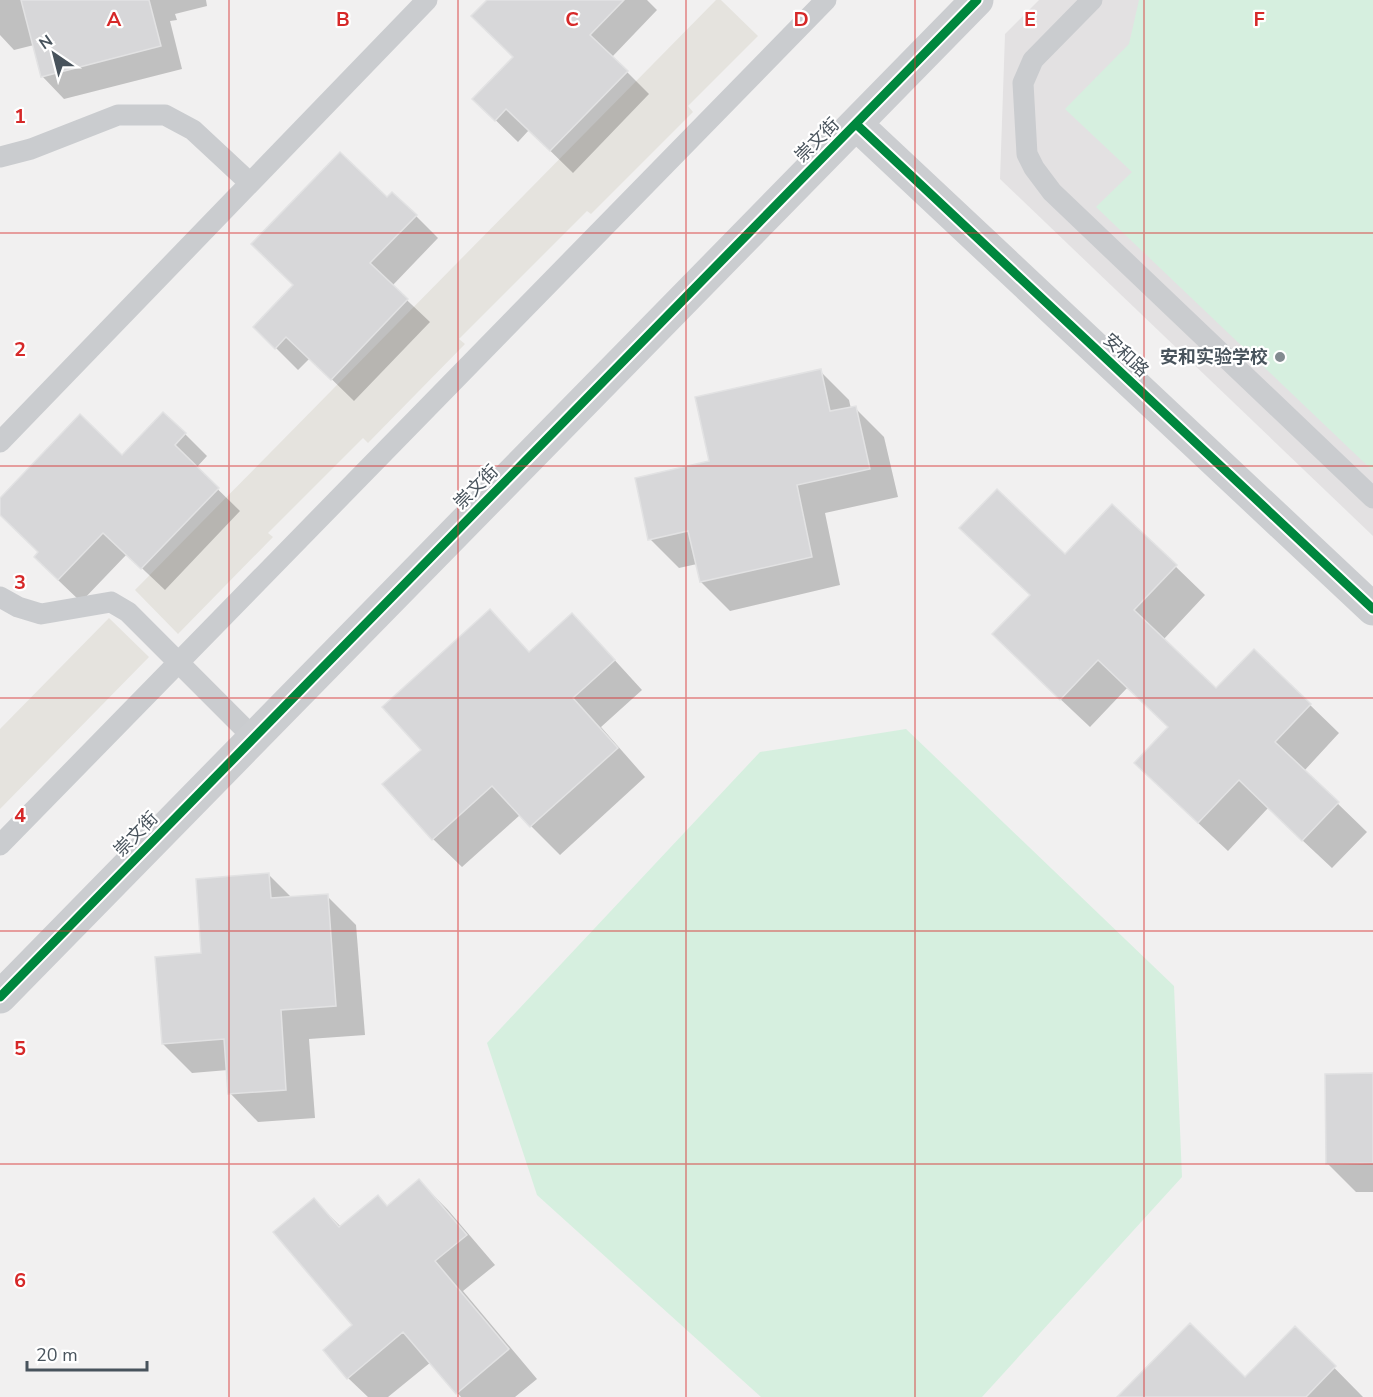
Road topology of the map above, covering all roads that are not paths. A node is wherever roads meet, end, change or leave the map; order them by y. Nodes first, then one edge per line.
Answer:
1 (427, 0) edge
2 (826, 0) edge
3 (976, 0) edge
4 (1092, 0) edge
5 (856, 124) junction
6 (0, 157) edge
7 (250, 183) junction
8 (0, 442) edge
9 (1373, 498) edge
10 (0, 597) edge
11 (1373, 609) edge
12 (178, 662) junction
13 (253, 737) junction
14 (0, 844) edge
15 (0, 997) edge

1 - 7 lane
2 - 12 lane
3 - 5 street, 崇文街
4 - 9 lane
5 - 11 street, 安和路
5 - 13 street, 崇文街
6 - 7 lane
7 - 8 lane
10 - 12 lane
12 - 13 lane
12 - 14 lane
13 - 15 street, 崇文街

